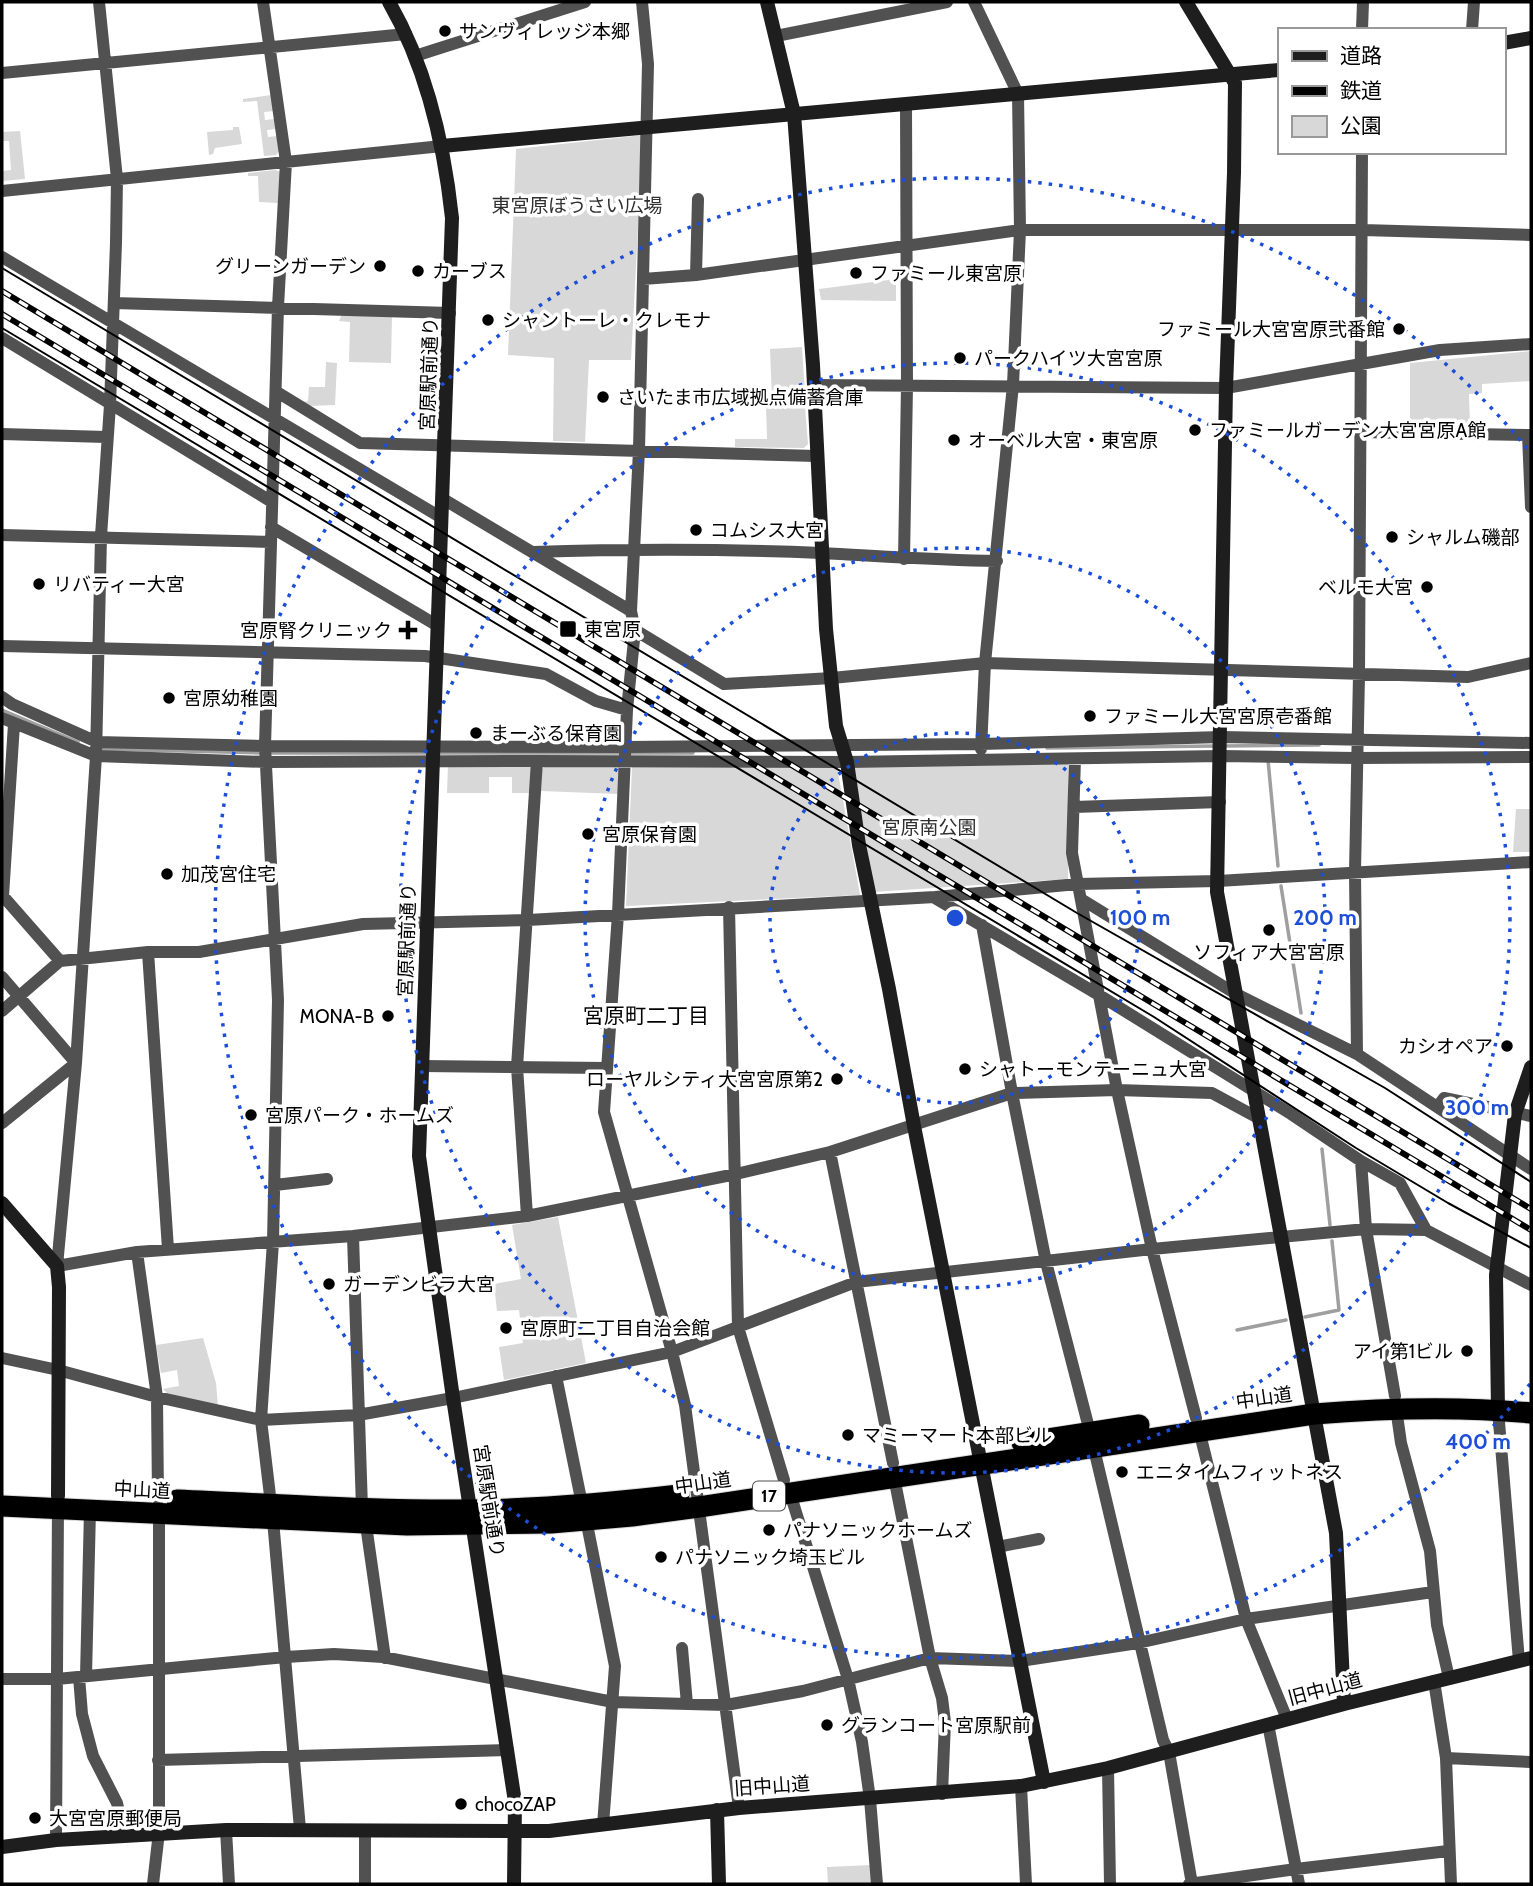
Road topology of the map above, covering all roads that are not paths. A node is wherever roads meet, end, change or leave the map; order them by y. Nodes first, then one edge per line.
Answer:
1 (99, 2) edge
2 (263, 2) edge
3 (389, 2) edge
4 (585, 2) edge
5 (642, 2) edge
6 (767, 2) edge
7 (947, 2) edge
8 (974, 2) edge
9 (1186, 2) edge
10 (1363, 2) edge
11 (1474, 2) edge
12 (1362, 28) edge
13 (1472, 28) edge
14 (406, 34) junction
15 (776, 36) junction
16 (1531, 38) edge
17 (1505, 43) edge
18 (269, 47) junction
19 (415, 56) junction
20 (105, 63) junction
21 (1278, 70) edge
22 (2, 73) edge
23 (1230, 75) junction
24 (1018, 94) junction
25 (906, 104) junction
26 (794, 114) junction
27 (647, 127) junction
28 (442, 146) junction
29 (1362, 154) edge
30 (286, 162) junction
31 (117, 180) junction
32 (2, 191) edge
33 (698, 199) dead end
34 (1020, 230) junction
35 (1363, 230) junction
36 (1232, 232) junction
37 (1531, 235) edge
38 (906, 245) junction
39 (2, 257) edge
40 (805, 260) junction
41 (696, 275) junction
42 (643, 279) junction
43 (114, 303) junction
44 (278, 307) junction
45 (450, 313) junction
46 (113, 324) junction
47 (2, 338) edge
48 (1531, 344) edge
49 (1359, 366) junction
50 (814, 385) junction
51 (1013, 386) junction
52 (907, 387) junction
53 (1226, 388) junction
54 (276, 392) junction
55 (110, 405) junction
56 (276, 421) junction
57 (1360, 432) junction
58 (2, 434) edge
59 (1529, 435) edge
60 (106, 437) junction
61 (445, 445) junction
62 (639, 450) junction
63 (816, 456) junction
64 (443, 499) junction
65 (272, 502) junction
66 (1531, 507) edge
67 (442, 518) junction
68 (271, 527) junction
69 (2, 535) edge
70 (101, 536) junction
71 (271, 542) junction
72 (634, 549) junction
73 (533, 551) junction
74 (821, 553) junction
75 (904, 559) junction
76 (997, 561) junction
77 (631, 611) junction
78 (438, 626) junction
79 (635, 630) junction
80 (2, 646) edge
81 (99, 649) junction
82 (267, 652) junction
83 (437, 657) junction
84 (985, 663) junction
85 (1531, 663) edge
86 (1223, 671) junction
87 (1359, 675) junction
88 (832, 678) junction
89 (2, 697) edge
90 (628, 710) junction
91 (2, 718) edge
92 (14, 724) junction
93 (1531, 743) edge
94 (265, 747) junction
95 (434, 747) junction
96 (1221, 748) junction
97 (1357, 748) junction
98 (97, 749) junction
99 (981, 751) junction
100 (843, 752) junction
101 (626, 754) junction
102 (1531, 757) edge
103 (1075, 759) junction
104 (265, 761) junction
105 (537, 761) junction
106 (433, 762) junction
107 (1220, 802) junction
108 (1074, 807) junction
109 (1531, 862) edge
110 (1354, 872) junction
111 (1218, 881) junction
112 (1078, 884) junction
113 (2, 895) edge
114 (935, 897) junction
115 (1081, 898) junction
116 (871, 901) junction
117 (729, 907) junction
118 (618, 915) junction
119 (528, 920) junction
120 (428, 922) junction
121 (982, 925) junction
122 (274, 941) junction
123 (148, 952) junction
124 (83, 959) junction
125 (60, 961) junction
126 (2, 977) edge
127 (1236, 994) junction
128 (1099, 995) junction
129 (19, 997) junction
130 (2, 1012) edge
131 (1357, 1054) junction
132 (76, 1063) junction
133 (422, 1066) junction
134 (517, 1066) junction
135 (1531, 1067) edge
136 (606, 1068) junction
137 (1117, 1090) junction
138 (1252, 1090) junction
139 (1012, 1093) junction
140 (1438, 1106) junction
141 (1515, 1114) junction
142 (1531, 1116) edge
143 (1260, 1119) junction
144 (2, 1123) edge
145 (914, 1126) junction
146 (830, 1152) junction
147 (1510, 1154) junction
148 (1361, 1161) junction
149 (1531, 1169) edge
150 (736, 1174) junction
151 (327, 1179) dead end
152 (275, 1185) junction
153 (628, 1197) junction
154 (2, 1203) edge
155 (527, 1216) junction
156 (429, 1228) junction
157 (1366, 1229) junction
158 (1426, 1230) junction
159 (353, 1236) junction
160 (1282, 1239) junction
161 (273, 1242) junction
162 (168, 1249) junction
163 (1152, 1249) junction
164 (137, 1252) junction
165 (1046, 1262) junction
166 (1497, 1265) junction
167 (57, 1266) junction
168 (943, 1274) junction
169 (856, 1282) junction
170 (1531, 1285) edge
171 (738, 1327) junction
172 (672, 1352) junction
173 (2, 1359) edge
174 (58, 1370) junction
175 (556, 1376) junction
176 (157, 1397) junction
177 (453, 1398) junction
178 (1531, 1398) edge
179 (1396, 1402) junction
180 (1498, 1402) junction
181 (1312, 1408) junction
182 (1531, 1413) edge
183 (358, 1415) junction
184 (261, 1420) junction
185 (1198, 1424) junction
186 (1091, 1439) junction
187 (979, 1457) junction
188 (893, 1470) junction
189 (787, 1487) junction
190 (2, 1492) edge
191 (697, 1500) junction
192 (58, 1503) junction
193 (2, 1506) edge
194 (159, 1506) junction
195 (90, 1510) junction
196 (272, 1512) junction
197 (584, 1512) junction
198 (364, 1516) junction
199 (473, 1517) junction
200 (1039, 1539) dead end
201 (997, 1546) junction
202 (1433, 1592) junction
203 (1338, 1605) junction
204 (1247, 1619) junction
205 (1138, 1643) junction
206 (682, 1648) dead end
207 (286, 1657) junction
208 (385, 1658) junction
209 (930, 1658) junction
210 (1525, 1660) edge
211 (1020, 1661) junction
212 (158, 1670) junction
213 (83, 1676) junction
214 (1449, 1678) junction
215 (2, 1679) edge
216 (57, 1679) junction
217 (498, 1679) junction
218 (848, 1679) junction
219 (1434, 1681) junction
220 (613, 1703) junction
221 (1344, 1703) junction
222 (687, 1704) junction
223 (726, 1704) junction
224 (1287, 1718) junction
225 (1268, 1724) junction
226 (508, 1750) junction
227 (1169, 1752) junction
228 (295, 1756) junction
229 (1446, 1758) junction
230 (158, 1760) junction
231 (1531, 1762) edge
232 (1108, 1768) junction
233 (1044, 1782) junction
234 (1021, 1786) junction
235 (942, 1794) junction
236 (870, 1799) junction
237 (739, 1808) junction
238 (718, 1810) junction
239 (604, 1825) junction
240 (300, 1829) junction
241 (226, 1830) junction
242 (366, 1830) junction
243 (516, 1831) junction
244 (159, 1832) junction
245 (124, 1835) junction
246 (55, 1840) junction
247 (2, 1847) edge
248 (1448, 1851) junction
249 (1296, 1869) junction
250 (153, 1884) edge
251 (229, 1884) edge
252 (365, 1884) edge
253 (514, 1884) edge
254 (719, 1884) edge
255 (877, 1884) edge
256 (1026, 1884) edge
257 (1110, 1884) edge
258 (1191, 1884) edge
259 (1299, 1884) edge
260 (1451, 1884) edge

1 - 20 street
2 - 18 street
3 - 14 street, 宮原駅前通り
4 - 19 street
5 - 27 street
6 - 15 street
7 - 15 street
8 - 24 street
9 - 23 street
10 - 12 street
11 - 13 street
14 - 18 street
14 - 19 street, 宮原駅前通り
15 - 26 street
16 - 17 street
18 - 20 street
18 - 30 street
19 - 28 street, 宮原駅前通り
20 - 22 street
20 - 31 street
21 - 23 street
23 - 24 street
23 - 36 street
24 - 25 street
24 - 34 street
25 - 26 street
25 - 38 street
26 - 27 street
26 - 40 street
27 - 28 street
27 - 42 street
28 - 30 street
28 - 45 street, 宮原駅前通り
29 - 35 street
30 - 31 street
30 - 44 street
31 - 32 street
31 - 43 street
33 - 41 street
34 - 36 street
34 - 38 street
34 - 51 street
35 - 36 street
35 - 37 street
35 - 49 street
36 - 53 street
38 - 40 street
38 - 52 street
39 - 46 street
40 - 41 street
40 - 50 street
41 - 42 street
42 - 62 street
43 - 44 street
43 - 46 street
44 - 45 street
44 - 54 street
45 - 61 street, 宮原駅前通り
46 - 55 street
46 - 56 street
47 - 55 street
48 - 49 street
49 - 53 street
49 - 57 street
50 - 52 street
50 - 63 street
51 - 52 street
51 - 53 street
51 - 76 street
52 - 75 street
53 - 86 street
54 - 56 street
54 - 61 street
55 - 60 street
55 - 65 street
56 - 65 street
56 - 67 street
57 - 59 street
57 - 87 street
58 - 60 street
59 - 66 street
60 - 70 street
61 - 62 street
61 - 64 street, 宮原駅前通り
62 - 63 street
62 - 72 street
63 - 74 street
64 - 67 street, 宮原駅前通り
64 - 73 street
65 - 68 street
67 - 78 street, 宮原駅前通り
68 - 71 street
68 - 78 street
69 - 70 street
70 - 71 street
70 - 81 street
71 - 82 street
72 - 73 street
72 - 74 street
72 - 77 street
73 - 77 street
74 - 75 street
74 - 88 street
75 - 76 street
76 - 84 street
77 - 79 street
78 - 83 street, 宮原駅前通り
79 - 88 street
79 - 90 street
80 - 81 street
81 - 82 street
81 - 98 street
82 - 83 street
82 - 94 street
83 - 90 street
83 - 95 street, 宮原駅前通り
84 - 86 street
84 - 88 street
84 - 99 street
85 - 87 street
86 - 87 street
86 - 96 street
87 - 97 street
88 - 100 street
89 - 98 street
90 - 101 street
91 - 92 street
92 - 98 street
92 - 113 street
93 - 97 street
94 - 95 street
94 - 98 street
94 - 104 street
95 - 101 street
95 - 106 street, 宮原駅前通り
96 - 97 street
96 - 97 street
96 - 99 street
96 - 103 street
96 - 107 street
97 - 102 street
97 - 110 street
98 - 104 street
98 - 124 street
99 - 100 street
99 - 100 street
99 - 103 street
100 - 101 street
100 - 101 street
100 - 116 street
101 - 105 street
101 - 118 street
103 - 108 street
104 - 106 street
104 - 122 street
105 - 106 street
105 - 119 street
106 - 120 street, 宮原駅前通り
107 - 108 street
107 - 111 street
108 - 112 street
109 - 110 street
110 - 111 street
110 - 131 street
111 - 112 street
111 - 127 street
112 - 114 street
112 - 115 street
113 - 125 street
114 - 116 street
114 - 121 street
115 - 127 street
115 - 128 street
116 - 117 street
116 - 145 street
117 - 118 street
117 - 150 street
118 - 119 street
118 - 136 street
119 - 120 street
119 - 134 street
120 - 122 street
120 - 133 street, 宮原駅前通り
121 - 128 street
121 - 139 street
122 - 123 street
122 - 152 street
123 - 124 street
123 - 162 street
124 - 125 street
124 - 132 street
125 - 129 street
126 - 129 street
127 - 131 street
127 - 138 street
128 - 137 street
128 - 138 street
129 - 130 street
129 - 132 street
131 - 140 street
132 - 144 street
132 - 167 street
133 - 134 street
133 - 156 street, 宮原駅前通り
134 - 136 street
134 - 155 street
135 - 141 street
136 - 153 street
137 - 139 street
137 - 143 street
137 - 163 street
138 - 143 street
138 - 148 street
139 - 145 street
139 - 165 street
140 - 141 street
140 - 147 street
141 - 142 street
141 - 147 street
143 - 160 street
145 - 146 street
145 - 168 street
146 - 150 street
146 - 169 street
147 - 149 street
147 - 166 street
148 - 157 street
148 - 158 street
150 - 153 street
150 - 171 street
151 - 152 street
152 - 161 street
153 - 155 street
153 - 172 street
154 - 167 street
155 - 156 street
156 - 159 street
156 - 177 street, 宮原駅前通り
157 - 158 street
157 - 160 street
157 - 179 street
158 - 166 street
159 - 161 street
159 - 183 street
160 - 163 street
160 - 181 street
161 - 162 street
161 - 184 street
162 - 164 street
163 - 165 street
163 - 185 street
164 - 167 street
164 - 176 street
165 - 168 street
165 - 186 street
166 - 170 street
166 - 180 street
167 - 174 street
168 - 169 street
168 - 187 street
169 - 171 street
169 - 188 street
171 - 172 street
171 - 189 street
172 - 175 street
172 - 191 street
173 - 174 street
174 - 176 street
174 - 192 street
175 - 177 street
175 - 197 street
176 - 184 street
176 - 194 street
177 - 183 street
177 - 199 street, 宮原駅前通り
178 - 180 highway, 中山道 / 17
179 - 180 highway, 中山道 / 17
179 - 181 highway, 中山道 / 17
179 - 202 street
180 - 182 highway, 中山道 / 17
180 - 210 street
181 - 185 highway, 中山道 / 17
181 - 203 street
183 - 184 street
183 - 198 street
184 - 196 street
185 - 186 highway, 中山道 / 17
185 - 204 street
186 - 187 highway, 中山道 / 17
186 - 205 street
187 - 188 highway, 中山道 / 17
187 - 201 street
188 - 189 highway, 中山道 / 17
188 - 209 street
189 - 191 highway, 中山道 / 17
189 - 218 street
190 - 192 highway, 中山道 / 17
191 - 197 highway, 中山道 / 17
191 - 223 street
192 - 193 highway, 中山道 / 17
192 - 194 highway, 中山道 / 17
192 - 195 highway, 中山道 / 17
192 - 216 street
194 - 195 highway, 中山道 / 17
194 - 196 highway, 中山道 / 17
194 - 212 street
195 - 213 street
196 - 198 highway, 中山道 / 17
196 - 207 street
197 - 199 highway, 中山道 / 17
197 - 220 street
198 - 199 highway, 中山道 / 17
198 - 208 street
199 - 217 street, 宮原駅前通り
200 - 201 street
201 - 211 street
202 - 203 street
202 - 214 street
203 - 204 street
203 - 221 street
204 - 205 street
204 - 224 street
205 - 211 street
205 - 227 street
206 - 222 street
207 - 208 street
207 - 212 street
207 - 228 street
208 - 217 street
209 - 211 street
209 - 218 street
209 - 235 street
210 - 214 street, 旧中山道
211 - 233 street
212 - 213 street
212 - 230 street
213 - 216 street
213 - 245 street
214 - 219 street, 旧中山道
215 - 216 street
216 - 246 street
217 - 220 street
217 - 226 street, 宮原駅前通り
218 - 223 street
218 - 236 street
219 - 221 street, 旧中山道
219 - 229 street
220 - 222 street
220 - 239 street
221 - 224 street, 旧中山道
222 - 223 street
223 - 237 street
224 - 225 street, 旧中山道
225 - 227 street, 旧中山道
225 - 249 street
226 - 228 street
226 - 243 street, 宮原駅前通り
227 - 232 street, 旧中山道
227 - 258 street
228 - 230 street
228 - 240 street
229 - 231 street
229 - 248 street
230 - 244 street
232 - 233 street, 旧中山道
232 - 257 street
233 - 234 street, 旧中山道
234 - 235 street, 旧中山道
234 - 256 street
235 - 236 street, 旧中山道
236 - 237 street, 旧中山道
236 - 255 street
237 - 238 street, 旧中山道
238 - 239 street, 旧中山道
238 - 254 street
239 - 243 street, 旧中山道
240 - 241 street, 旧中山道
240 - 242 street, 旧中山道
241 - 244 street, 旧中山道
241 - 251 street
242 - 243 street, 旧中山道
242 - 252 street
243 - 253 street, 宮原駅前通り
244 - 245 street, 旧中山道
244 - 250 street
245 - 246 street, 旧中山道
246 - 247 street, 旧中山道
248 - 249 street
248 - 260 street
249 - 258 street
249 - 259 street

